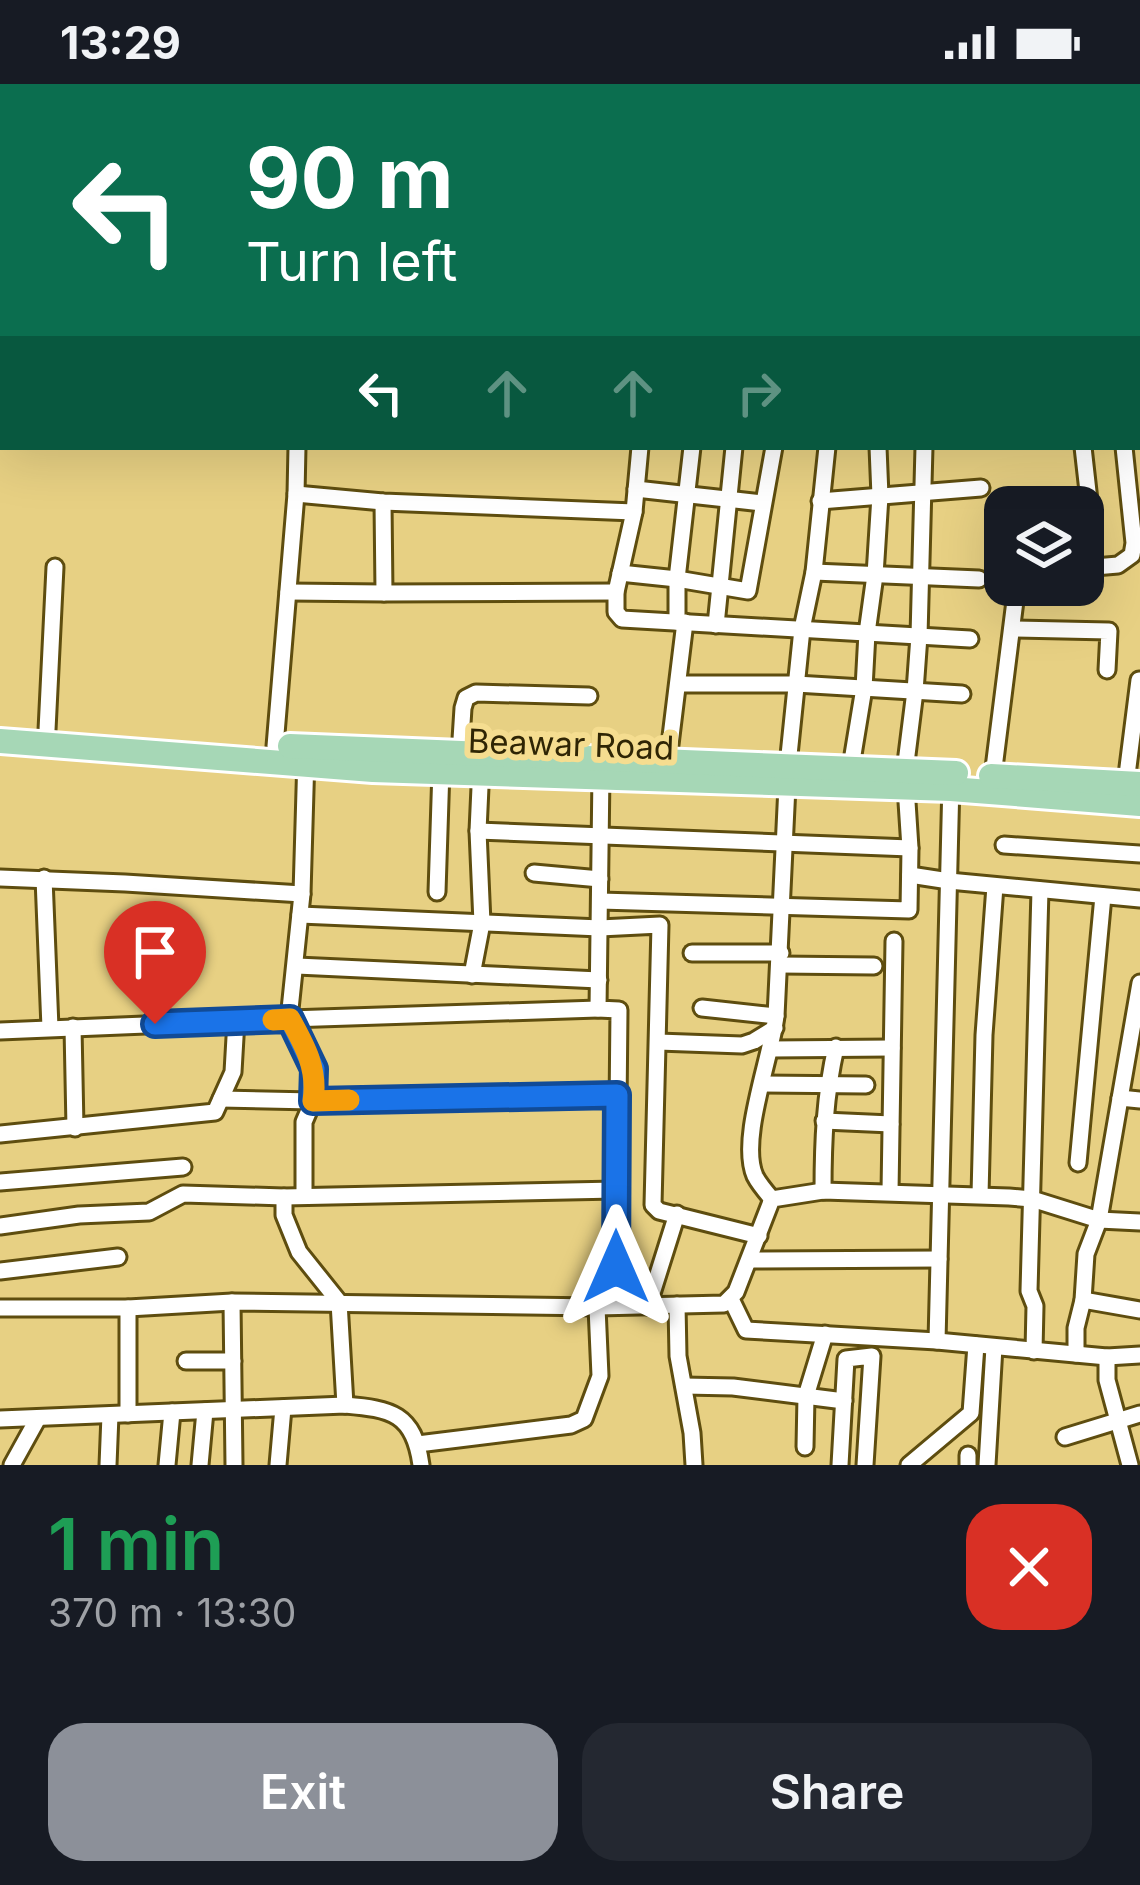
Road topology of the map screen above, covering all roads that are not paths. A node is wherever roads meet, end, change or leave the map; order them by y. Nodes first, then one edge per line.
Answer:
1 (297, 450) edge
2 (640, 450) edge
3 (692, 450) edge
4 (734, 450) edge
5 (773, 450) edge
6 (827, 450) edge
7 (878, 450) edge
8 (924, 450) edge
9 (1082, 450) edge
10 (1124, 450) edge
11 (1087, 486) edge
12 (981, 488) dead end
13 (636, 489) junction
14 (925, 492) junction
15 (296, 494) junction
16 (686, 495) junction
17 (880, 496) junction
18 (728, 500) junction
19 (820, 501) junction
20 (383, 502) junction
21 (762, 503) junction
22 (634, 512) junction
23 (1104, 566) edge
24 (55, 567) dead end
25 (814, 572) junction
26 (620, 573) junction
27 (875, 575) junction
28 (921, 577) junction
29 (677, 578) junction
30 (979, 579) dead end
31 (719, 586) junction
32 (287, 592) junction
33 (616, 592) junction
34 (384, 593) junction
35 (1015, 606) edge
36 (681, 622) junction
37 (716, 625) junction
38 (802, 629) junction
39 (1012, 629) junction
40 (867, 633) junction
41 (919, 636) junction
42 (970, 639) dead end
43 (1107, 670) dead end
44 (1139, 680) edge
45 (678, 684) junction
46 (796, 684) junction
47 (864, 688) junction
48 (915, 691) junction
49 (962, 694) dead end
50 (589, 696) dead end
51 (0, 725) edge
52 (47, 730) junction
53 (0, 741) edge
54 (274, 746) junction
55 (306, 755) junction
56 (668, 760) junction
57 (461, 762) junction
58 (850, 767) junction
59 (601, 768) junction
60 (788, 774) junction
61 (993, 776) junction
62 (905, 779) junction
63 (952, 781) junction
64 (1135, 790) edge
65 (478, 831) junction
66 (601, 834) junction
67 (782, 842) junction
68 (1004, 845) dead end
69 (910, 848) junction
70 (1140, 854) edge
71 (534, 873) dead end
72 (910, 874) junction
73 (0, 878) edge
74 (44, 878) junction
75 (600, 879) junction
76 (949, 881) junction
77 (994, 886) junction
78 (1040, 890) junction
79 (437, 892) dead end
80 (302, 894) junction
81 (1103, 896) junction
82 (1140, 899) edge
83 (600, 901) junction
84 (782, 906) junction
85 (300, 915) junction
86 (482, 923) junction
87 (600, 928) junction
88 (894, 941) dead end
89 (692, 953) dead end
90 (780, 959) junction
91 (296, 966) junction
92 (874, 966) dead end
93 (472, 974) junction
94 (599, 980) junction
95 (1140, 982) edge
96 (1138, 1004) edge
97 (701, 1008) dead end
98 (598, 1010) junction
99 (290, 1019) junction
100 (236, 1020) junction
101 (50, 1028) junction
102 (73, 1028) junction
103 (0, 1031) edge
104 (774, 1035) junction
105 (658, 1042) junction
106 (836, 1047) junction
107 (892, 1048) junction
108 (763, 1084) junction
109 (827, 1085) junction
110 (866, 1085) dead end
111 (617, 1095) junction
112 (1120, 1098) junction
113 (221, 1100) junction
114 (1140, 1100) edge
115 (313, 1101) junction
116 (824, 1121) junction
117 (891, 1124) junction
118 (75, 1129) junction
119 (0, 1134) edge
120 (1078, 1163) dead end
121 (184, 1167) dead end
122 (0, 1182) edge
123 (616, 1190) junction
124 (823, 1191) junction
125 (890, 1192) junction
126 (939, 1194) junction
127 (304, 1195) junction
128 (980, 1196) junction
129 (284, 1197) junction
130 (772, 1199) junction
131 (1032, 1199) junction
132 (669, 1213) junction
133 (1099, 1220) junction
134 (1140, 1222) edge
135 (0, 1226) edge
136 (759, 1236) junction
137 (118, 1257) dead end
138 (939, 1259) junction
139 (748, 1260) junction
140 (0, 1271) edge
141 (731, 1299) junction
142 (1083, 1300) junction
143 (232, 1302) junction
144 (339, 1302) junction
145 (677, 1305) junction
146 (616, 1306) junction
147 (648, 1306) junction
148 (597, 1307) junction
149 (0, 1308) edge
150 (128, 1308) junction
151 (1140, 1310) edge
152 (825, 1334) junction
153 (937, 1341) junction
154 (985, 1346) junction
155 (1034, 1351) junction
156 (1076, 1354) junction
157 (1106, 1357) junction
158 (1138, 1360) edge
159 (186, 1361) dead end
160 (232, 1361) junction
161 (684, 1386) junction
162 (806, 1396) junction
163 (844, 1401) junction
164 (344, 1405) junction
165 (283, 1408) junction
166 (233, 1410) junction
167 (206, 1411) junction
168 (172, 1412) junction
169 (128, 1414) junction
170 (1140, 1414) edge
171 (110, 1415) junction
172 (38, 1418) junction
173 (0, 1419) edge
174 (1120, 1420) junction
175 (1065, 1437) dead end
176 (418, 1444) junction
177 (805, 1448) dead end
178 (12, 1465) edge
179 (108, 1465) edge
180 (166, 1465) edge
181 (200, 1465) edge
182 (234, 1465) edge
183 (278, 1465) edge
184 (421, 1465) edge
185 (694, 1465) edge
186 (840, 1465) edge
187 (865, 1465) edge
188 (909, 1465) edge
189 (987, 1465) edge
190 (1130, 1465) edge

1 - 15 street
2 - 13 street
3 - 16 street
4 - 18 street
5 - 21 street
6 - 19 street
7 - 17 street
8 - 14 street
9 - 11 street
10 - 23 street
12 - 14 street
13 - 16 street
13 - 22 street
14 - 17 street
14 - 28 street
15 - 20 street
15 - 32 street
16 - 18 street
16 - 29 street
17 - 19 street
17 - 27 street
18 - 21 street
18 - 31 street
19 - 25 street
20 - 22 street
20 - 34 street
21 - 31 street
22 - 26 street
24 - 52 street
25 - 27 street
25 - 38 street
26 - 29 street
26 - 33 street
27 - 28 street
27 - 40 street
28 - 30 street
28 - 41 street
29 - 31 street
29 - 36 street
31 - 37 street
32 - 34 street
32 - 54 street
33 - 34 street
33 - 36 street
35 - 39 street
36 - 37 street
36 - 45 street
37 - 38 street
38 - 40 street
38 - 46 street
39 - 43 street
39 - 61 street
40 - 41 street
40 - 47 street
41 - 42 street
41 - 48 street
44 - 64 street
45 - 46 street
45 - 56 street
46 - 47 street
46 - 60 street
47 - 48 street
47 - 58 street
48 - 49 street
48 - 62 street
50 - 57 street
51 - 52 main road, Beawar Road
52 - 54 main road, Beawar Road
53 - 55 main road, Beawar Road
54 - 55 main road, Beawar Road
55 - 57 main road, Beawar Road
55 - 80 street
56 - 59 main road, Beawar Road
56 - 60 main road, Beawar Road
57 - 59 main road, Beawar Road
57 - 65 street
57 - 79 street
58 - 60 main road, Beawar Road
58 - 62 main road, Beawar Road
59 - 60 main road, Beawar Road
59 - 66 street
60 - 62 main road, Beawar Road
60 - 67 street
61 - 63 main road, Beawar Road
61 - 64 main road, Beawar Road
62 - 63 main road, Beawar Road
62 - 69 street
63 - 64 main road, Beawar Road
63 - 76 street
65 - 66 street
65 - 86 street
66 - 67 street
66 - 75 street
67 - 69 street
67 - 84 street
68 - 70 street
69 - 72 street
71 - 75 street
72 - 76 street
72 - 84 street
73 - 74 street
74 - 80 street
74 - 101 street
75 - 83 street
76 - 77 street
76 - 126 street
77 - 78 street
77 - 128 street
78 - 81 street
78 - 131 street
80 - 85 street
81 - 82 street
81 - 120 street
83 - 84 street
83 - 87 street
84 - 90 street
85 - 86 street
85 - 91 street
86 - 87 street
86 - 93 street
87 - 94 street
87 - 105 street
88 - 107 street
89 - 90 street
90 - 92 street
90 - 104 street
91 - 93 street
91 - 99 street
93 - 94 street
94 - 98 street
95 - 96 street
96 - 112 street
97 - 104 street
98 - 99 street
98 - 111 street
99 - 100 street
99 - 115 street
100 - 102 street
100 - 113 street
101 - 102 street
101 - 103 street
102 - 118 street
104 - 105 street
104 - 106 street
104 - 108 street
105 - 132 street
106 - 107 street
106 - 109 street
107 - 117 street
108 - 109 street
108 - 130 street
109 - 110 street
109 - 116 street
111 - 115 street
111 - 123 street
112 - 114 street
112 - 133 street
113 - 115 street
113 - 118 street
115 - 127 street
116 - 117 street
116 - 124 street
117 - 125 street
118 - 119 street
121 - 122 street
123 - 127 street
123 - 146 street
124 - 125 street
124 - 130 street
125 - 126 street
126 - 128 street
126 - 138 street
127 - 129 street
128 - 131 street
129 - 135 street
129 - 144 street
130 - 136 street
131 - 133 street
131 - 155 street
132 - 136 street
132 - 147 street
133 - 134 street
133 - 142 street
136 - 139 street
137 - 140 street
138 - 139 street
138 - 153 street
139 - 141 street
141 - 145 street
141 - 152 street
142 - 151 street
142 - 156 street
143 - 144 street
143 - 150 street
143 - 160 street
144 - 148 street
144 - 164 street
145 - 147 street
145 - 161 street
146 - 147 street
146 - 148 street
148 - 176 street
149 - 150 street
150 - 169 street
152 - 153 street
152 - 162 street
153 - 154 street
154 - 155 street
154 - 188 street
154 - 189 street
155 - 156 street
156 - 157 street
157 - 158 street
157 - 174 street
159 - 160 street
160 - 166 street
161 - 162 street
161 - 185 street
162 - 163 street
162 - 177 street
163 - 186 street
163 - 187 street
164 - 165 street
164 - 176 street
165 - 166 street
165 - 183 street
166 - 167 street
166 - 182 street
167 - 168 street
167 - 181 street
168 - 169 street
168 - 180 street
169 - 171 street
170 - 174 street
171 - 172 street
171 - 179 street
172 - 173 street
172 - 178 street
174 - 175 street
174 - 190 street
176 - 184 street

